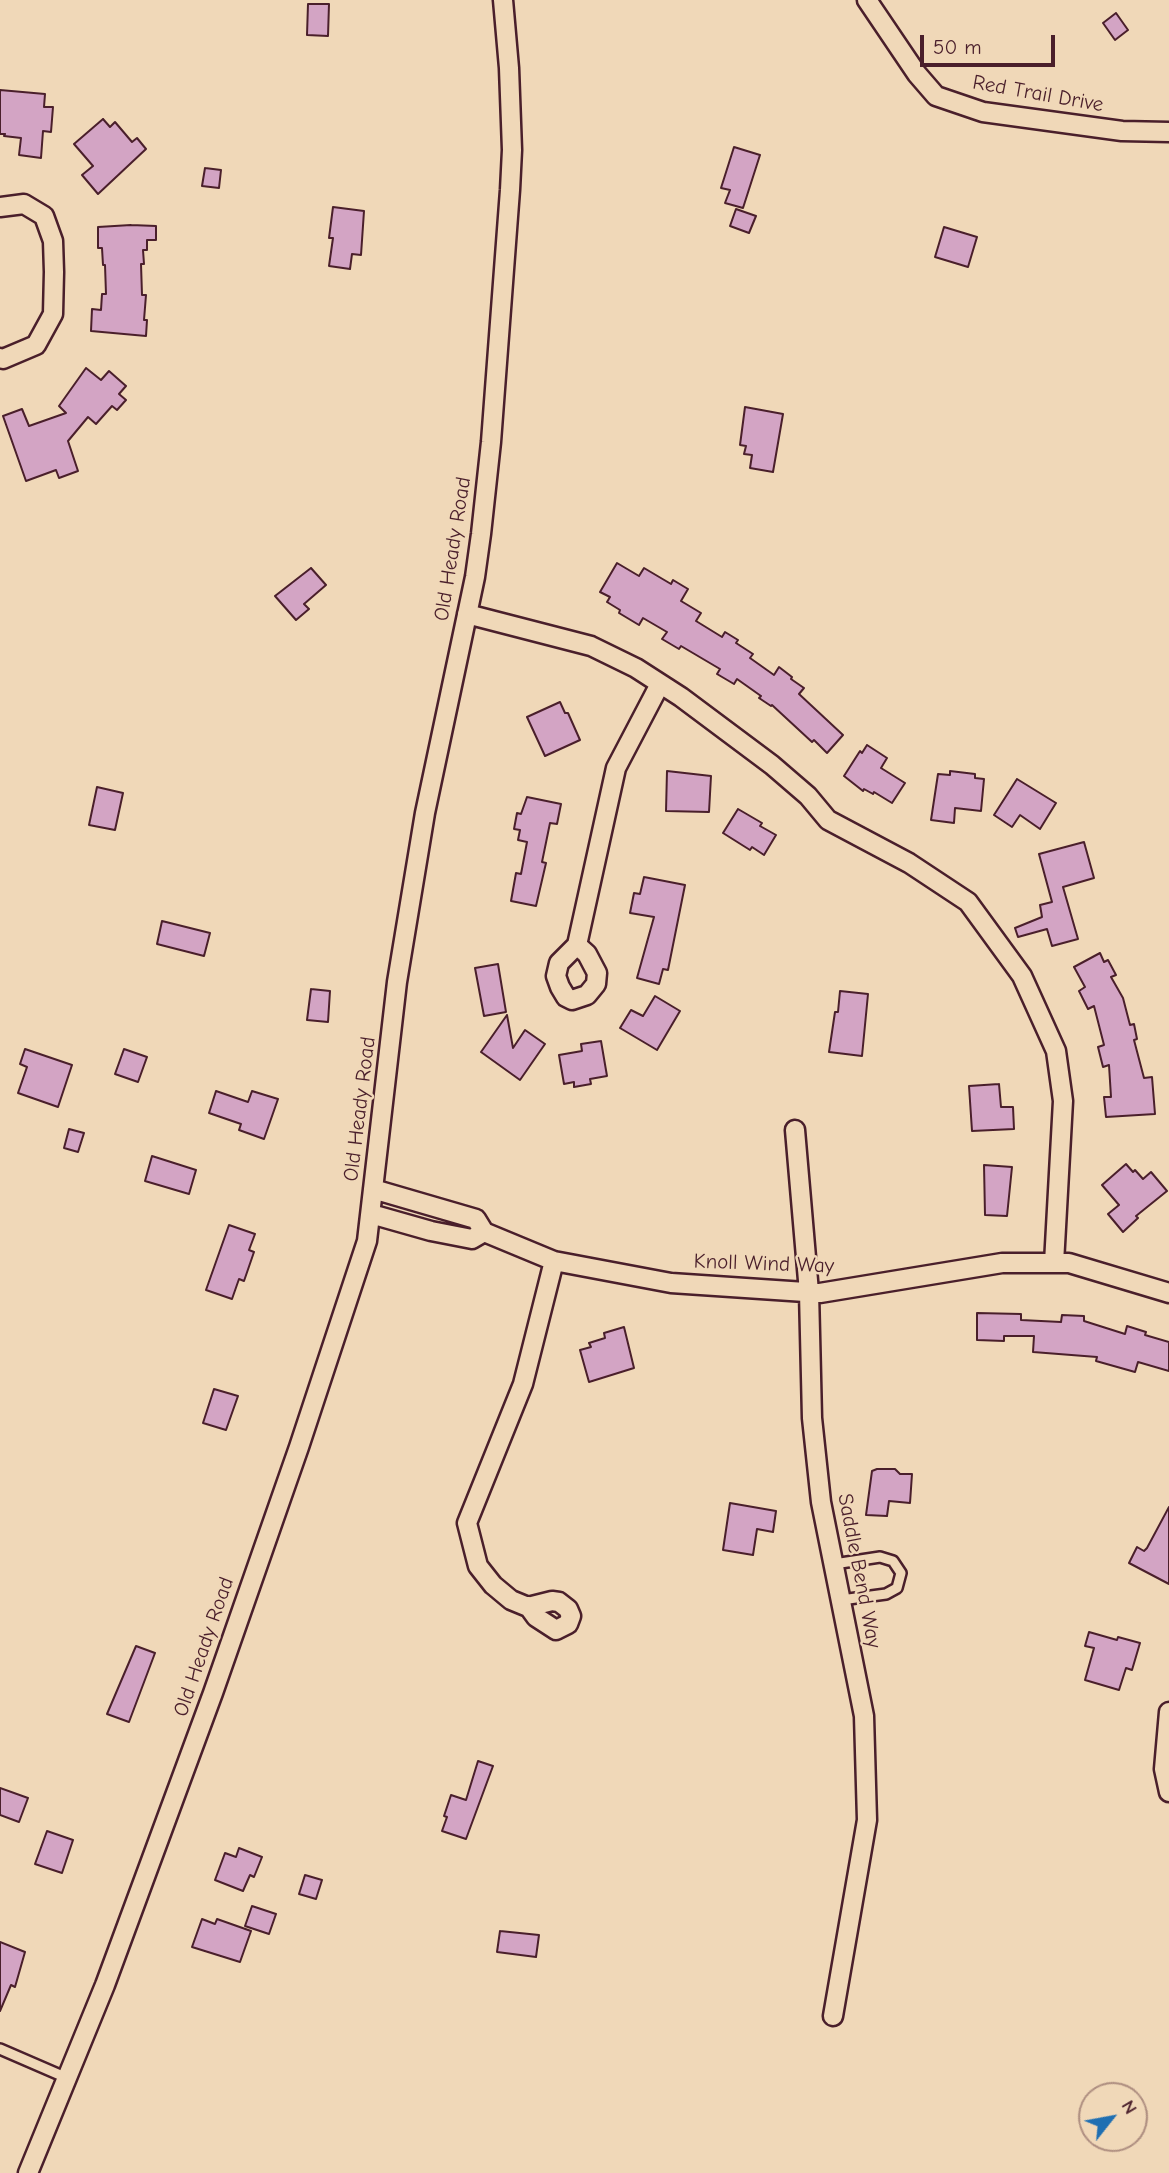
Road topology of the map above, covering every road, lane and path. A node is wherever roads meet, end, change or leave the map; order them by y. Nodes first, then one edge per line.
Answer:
1 (503, 0) edge
2 (867, 0) edge
3 (1169, 132) edge
4 (0, 206) edge
5 (0, 358) edge
6 (467, 614) junction
7 (660, 684) junction
8 (577, 945) dead end
9 (795, 1130) dead end
10 (373, 1189) junction
11 (371, 1214) junction
12 (484, 1232) junction
13 (554, 1261) junction
14 (1054, 1263) junction
15 (808, 1292) junction
16 (1169, 1293) edge
17 (834, 1564) junction
18 (841, 1600) junction
19 (528, 1606) dead end
20 (1169, 1712) edge
21 (1169, 1792) edge
22 (833, 2017) dead end
23 (0, 2049) edge
24 (67, 2078) junction
25 (28, 2173) edge

1 - 6 street, Old Heady Road
2 - 3 street, Red Trail Drive
4 - 5 street
6 - 7 street
6 - 10 street, Old Heady Road
7 - 8 street
7 - 14 street
9 - 15 street, Saddle Bend Way
10 - 11 street, Old Heady Road
10 - 12 street, Knoll Wind Way
11 - 12 street, Knoll Wind Way
11 - 24 street, Old Heady Road
12 - 13 street, Knoll Wind Way
13 - 15 street, Knoll Wind Way
13 - 19 street
14 - 15 street, Knoll Wind Way
14 - 16 street, Knoll Wind Way
15 - 17 street, Saddle Bend Way
17 - 18 street, Saddle Bend Way
17 - 18 lane
18 - 22 street, Saddle Bend Way
20 - 21 street
23 - 24 lane
24 - 25 street, Old Heady Road

